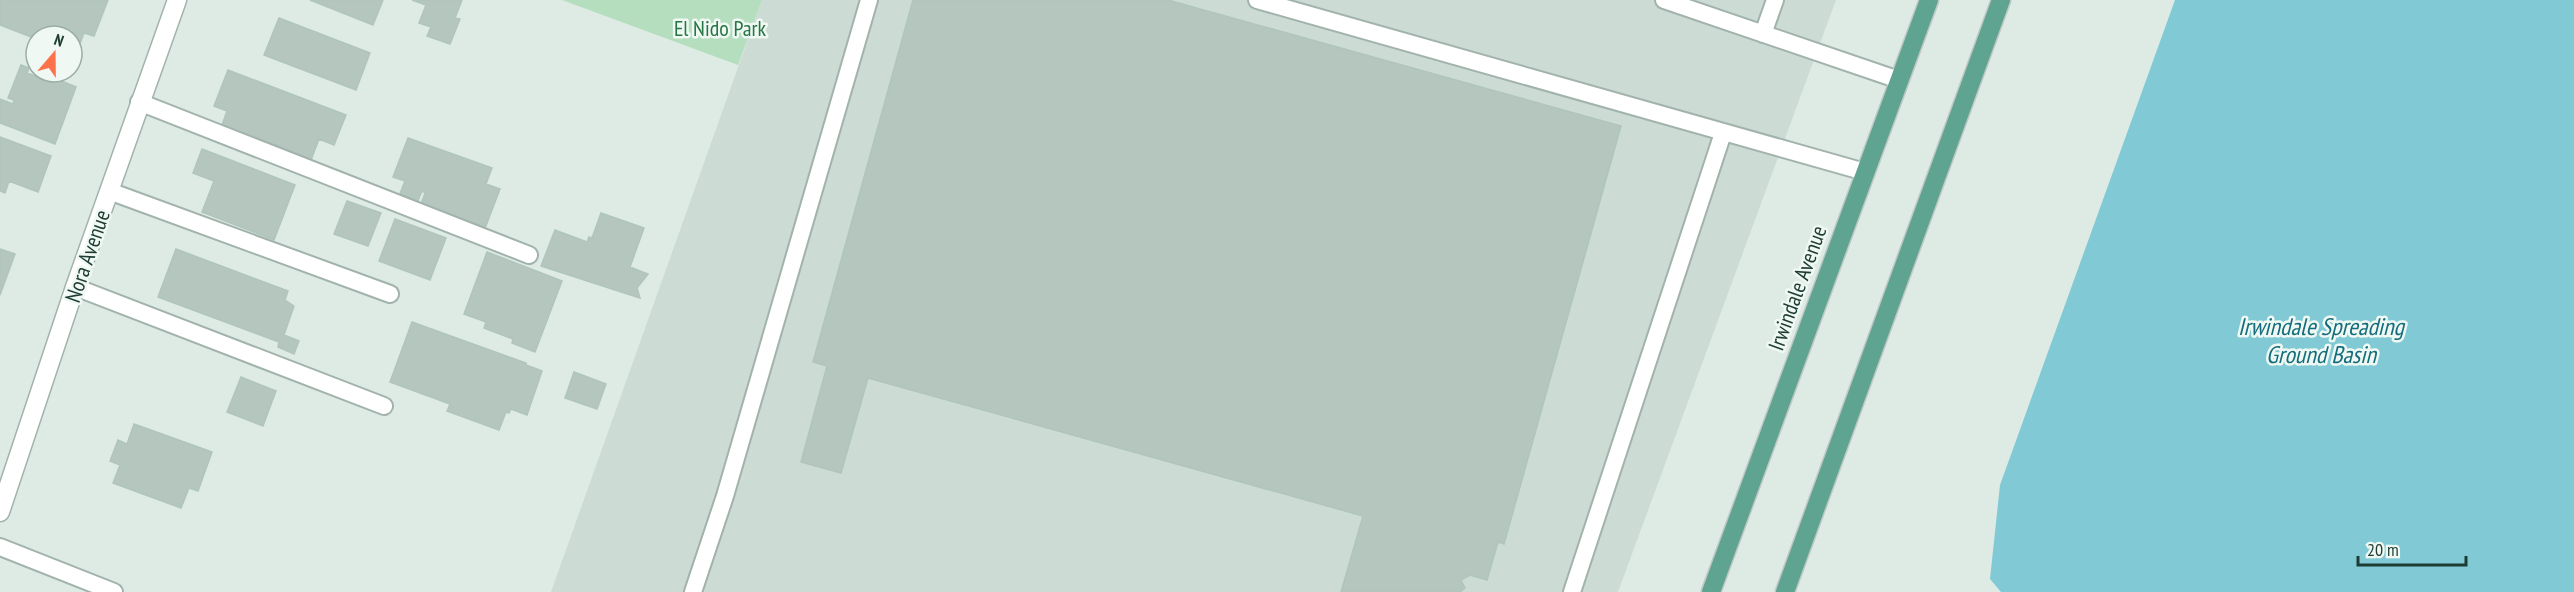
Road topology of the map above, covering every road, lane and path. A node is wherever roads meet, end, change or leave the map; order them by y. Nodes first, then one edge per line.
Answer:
1 (177, 0) edge
2 (869, 0) edge
3 (1257, 0) edge
4 (1664, 0) edge
5 (1775, 0) edge
6 (1929, 0) edge
7 (2001, 0) edge
8 (1763, 34) junction
9 (1899, 80) junction
10 (139, 102) junction
11 (1723, 133) junction
12 (1865, 172) junction
13 (109, 192) junction
14 (529, 255) dead end
15 (75, 287) junction
16 (390, 294) dead end
17 (384, 406) dead end
18 (0, 512) edge
19 (0, 547) edge
20 (114, 592) edge
21 (693, 592) edge
22 (1572, 592) edge
23 (1711, 592) edge
24 (1785, 592) edge

1 - 10 street, Nora Avenue
2 - 21 lane
3 - 11 lane
4 - 8 lane
5 - 8 lane
6 - 9 main road, Irwindale Avenue
7 - 24 main road
8 - 9 lane
9 - 12 main road, Irwindale Avenue
10 - 13 street, Nora Avenue
10 - 14 lane
11 - 12 lane
11 - 22 lane
12 - 23 main road, Irwindale Avenue
13 - 15 street, Nora Avenue
13 - 16 lane
15 - 17 lane
15 - 18 street, Nora Avenue
19 - 20 lane

